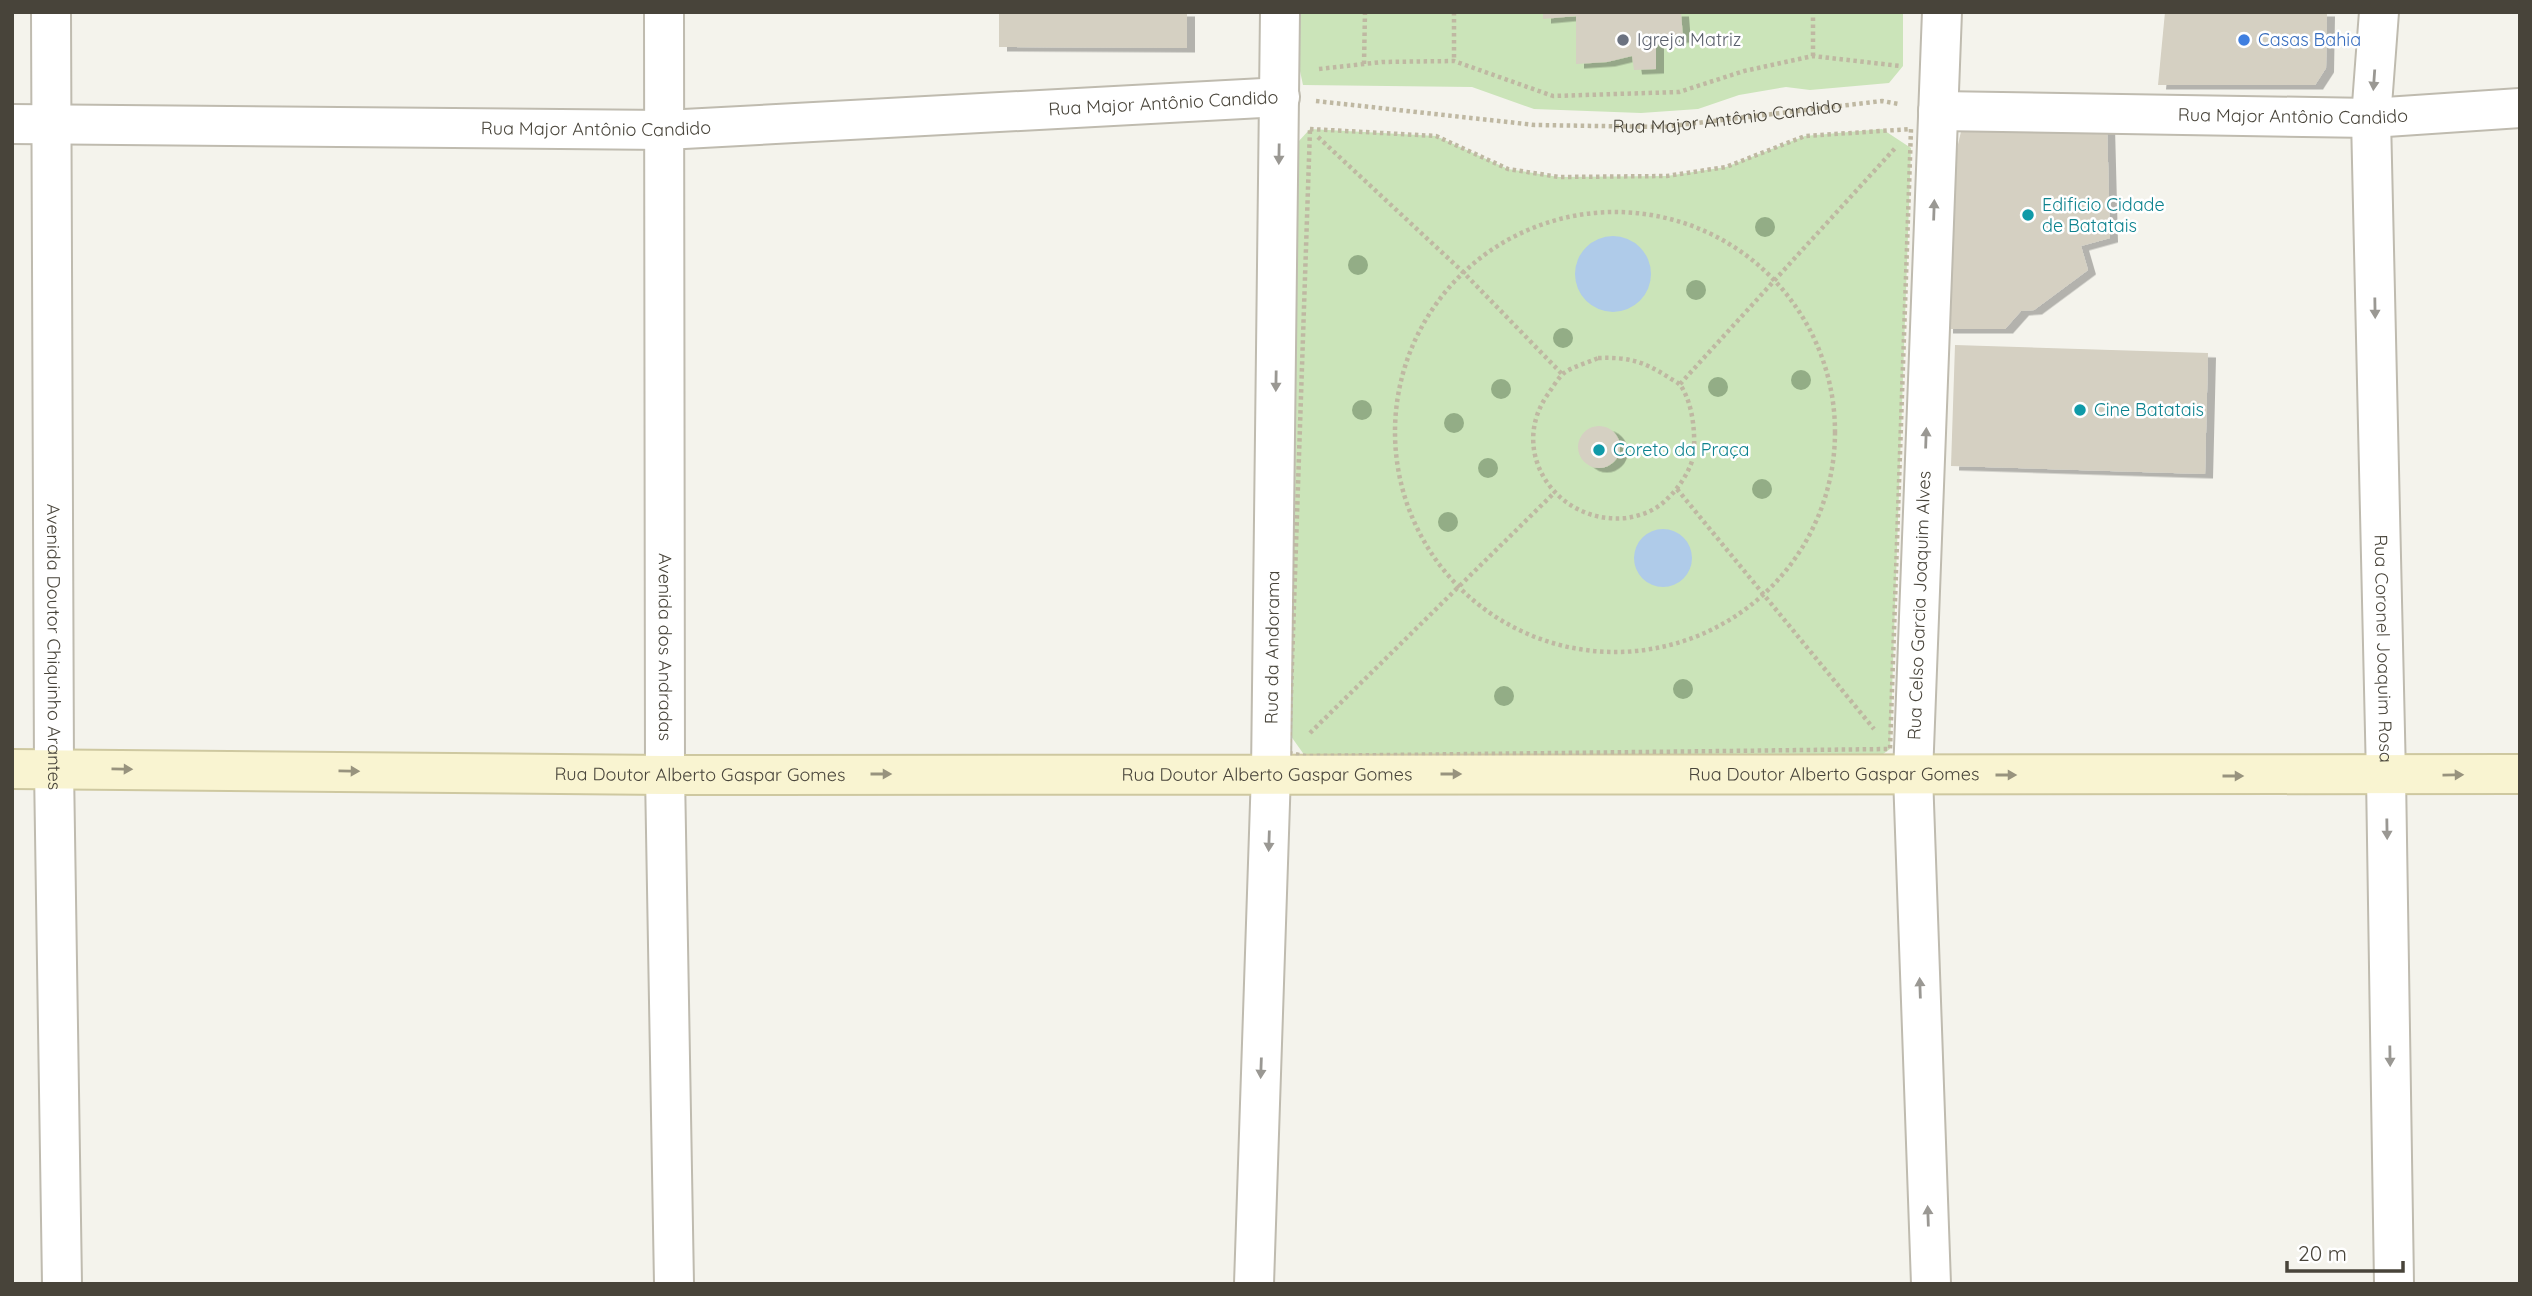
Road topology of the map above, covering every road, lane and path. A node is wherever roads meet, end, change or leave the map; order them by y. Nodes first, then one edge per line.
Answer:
1 (51, 12) edge
2 (664, 12) edge
3 (1280, 12) edge
4 (1365, 12) edge
5 (1454, 12) edge
6 (1814, 12) edge
7 (1942, 12) edge
8 (2379, 12) edge
9 (1813, 56) junction
10 (1454, 61) junction
11 (1364, 64) junction
12 (1903, 66) dead end
13 (1313, 70) dead end
14 (1280, 97) junction
15 (2520, 108) edge
16 (2371, 118) junction
17 (1925, 120) junction
18 (12, 124) edge
19 (52, 126) junction
20 (1310, 129) junction
21 (665, 130) junction
22 (1463, 272) junction
23 (1774, 282) junction
24 (1562, 374) junction
25 (1680, 384) junction
26 (1677, 489) junction
27 (1553, 493) junction
28 (1459, 585) junction
29 (1762, 594) junction
30 (1308, 735) dead end
31 (1299, 744) dead end
32 (1901, 762) junction
33 (1280, 763) junction
34 (12, 769) edge
35 (54, 769) junction
36 (2520, 774) edge
37 (666, 775) junction
38 (2386, 776) junction
39 (62, 1284) edge
40 (674, 1284) edge
41 (1254, 1284) edge
42 (1931, 1284) edge
43 (2393, 1284) edge

1 - 19 street, Avenida Doutor Chiquinho Arantes
2 - 21 street, Avenida dos Andradas
3 - 14 street, Rua da Andorama
4 - 11 path
5 - 10 path
6 - 9 path
7 - 17 street, Rua Celso Garcia Joaquim Alves
8 -> 16 street, Rua Coronel Joaquim Rosa
9 - 10 path
9 - 12 path
10 - 11 path
11 - 13 path
14 - 17 path, Rua Major Antônio Candido
14 - 21 street, Rua Major Antônio Candido
14 -> 33 street, Rua da Andorama
15 - 16 street, Rua Major Antônio Candido
16 - 17 street, Rua Major Antônio Candido
16 -> 38 street, Rua Coronel Joaquim Rosa
17 - 20 path
17 - 23 path
32 -> 17 street, Rua Celso Garcia Joaquim Alves
17 - 32 path
18 - 19 street, Rua Major Antônio Candido
19 - 21 street, Rua Major Antônio Candido
19 - 35 street, Avenida Doutor Chiquinho Arantes
20 - 22 path
20 - 33 path
21 - 37 street, Avenida dos Andradas
22 - 23 path
22 - 24 path
22 - 28 path
23 - 25 path
23 - 29 path
24 - 25 path
24 - 27 path
25 - 26 path
26 - 27 path
26 - 29 path
27 - 28 path
28 - 29 path
28 - 30 path
29 - 32 path
31 - 33 path
33 -> 32 main road, Rua Doutor Alberto Gaspar Gomes
32 - 33 path
32 -> 38 main road, Rua Doutor Alberto Gaspar Gomes
42 -> 32 street, Rua Celso Garcia Joaquim Alves
37 -> 33 main road, Rua Doutor Alberto Gaspar Gomes
33 -> 41 street, Rua da Andorama
34 - 35 main road, Rua Doutor Alberto Gaspar Gomes
35 -> 37 main road, Rua Doutor Alberto Gaspar Gomes
35 - 39 street, Avenida Doutor Chiquinho Arantes
38 -> 36 main road, Rua Doutor Alberto Gaspar Gomes
37 - 40 street, Avenida dos Andradas
38 -> 43 street, Rua Coronel Joaquim Rosa

